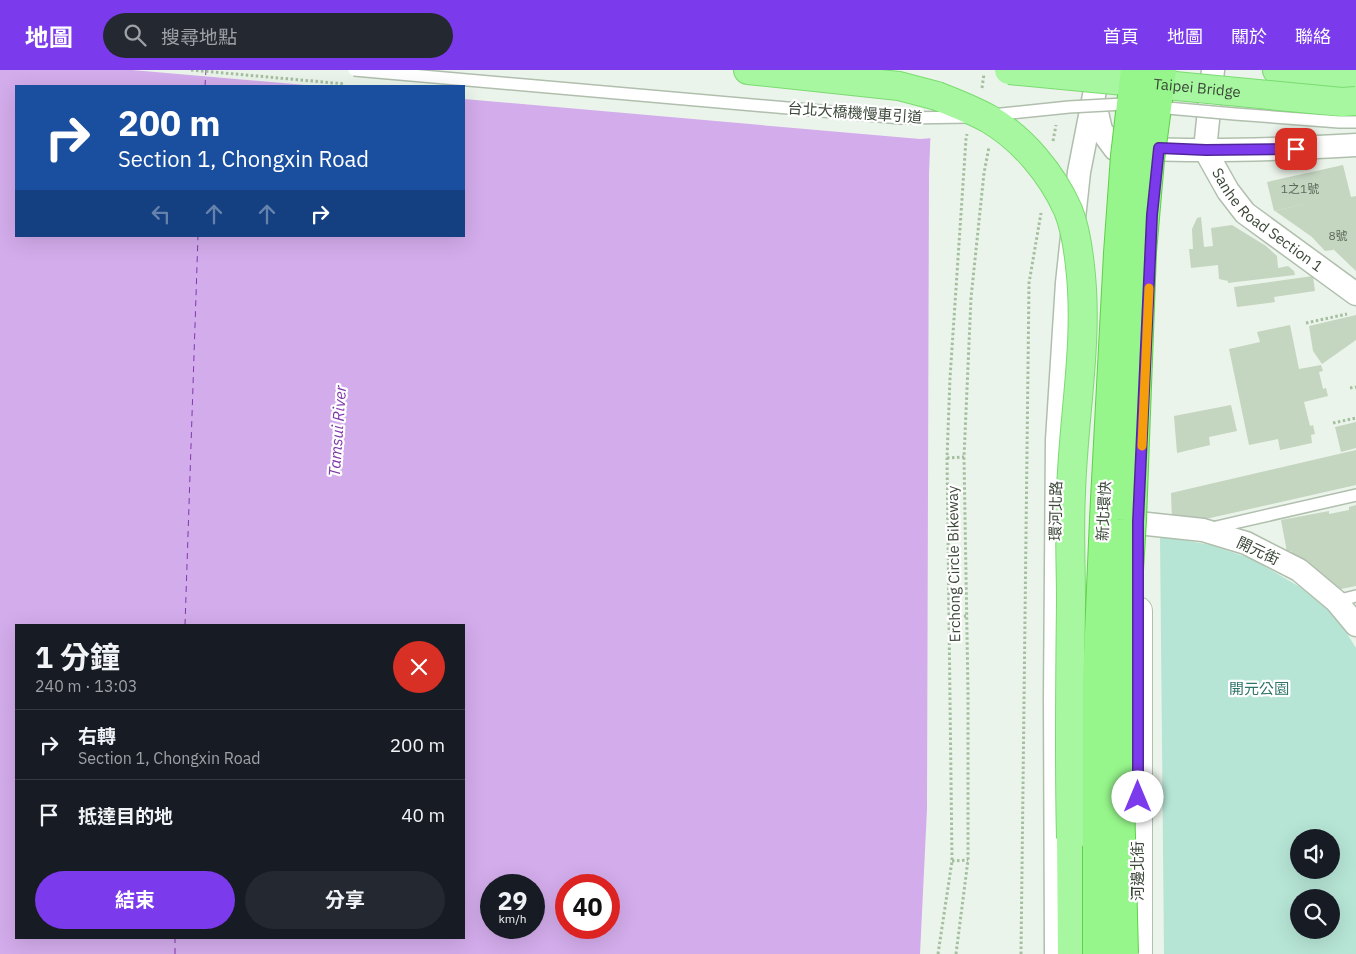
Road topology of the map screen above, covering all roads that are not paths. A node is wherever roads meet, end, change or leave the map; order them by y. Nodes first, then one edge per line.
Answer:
1 (354, 70) edge
2 (748, 70) edge
3 (1009, 70) edge
4 (1099, 70) edge
5 (1127, 70) edge
6 (1135, 70) edge
7 (1162, 70) edge
8 (1171, 70) edge
9 (1213, 70) edge
10 (1277, 70) edge
11 (1356, 74) edge
12 (1094, 96) junction
13 (1356, 101) edge
14 (1356, 122) edge
15 (1356, 145) edge
16 (1159, 148) junction
17 (1115, 149) junction
18 (1206, 150) junction
19 (1073, 227) junction
20 (1354, 304) edge
21 (1356, 494) edge
22 (1138, 522) junction
23 (1203, 530) junction
24 (1346, 599) edge
25 (1356, 625) edge
26 (1056, 954) edge
27 (1072, 954) edge
28 (1084, 954) edge
29 (1096, 954) edge
30 (1124, 954) edge
31 (1138, 954) edge

1 - 14 lane, 台北大橋機慢車引道, bridge
2 - 19 main road, bridge
3 - 13 main road, Taipei Bridge, bridge
4 - 12 street, 環河北路
5 - 17 street
6 - 29 highway, 新北環快, bridge
7 - 30 highway, bridge
8 - 16 street, 河邊北街
9 - 18 street, Sanhe Road Section 1
10 - 11 main road
12 - 17 street
12 - 19 street, 環河北路
15 - 18 street
16 - 17 street
16 - 18 street
16 - 22 street, 河邊北街
17 - 28 street
18 - 20 street, Sanhe Road Section 1
19 - 26 street, 環河北路
19 - 27 main road, bridge
21 - 23 lane
22 - 23 street, 開元街
22 - 31 street, 河邊北街
23 - 24 street, 開元街
24 - 25 street, 開元街

